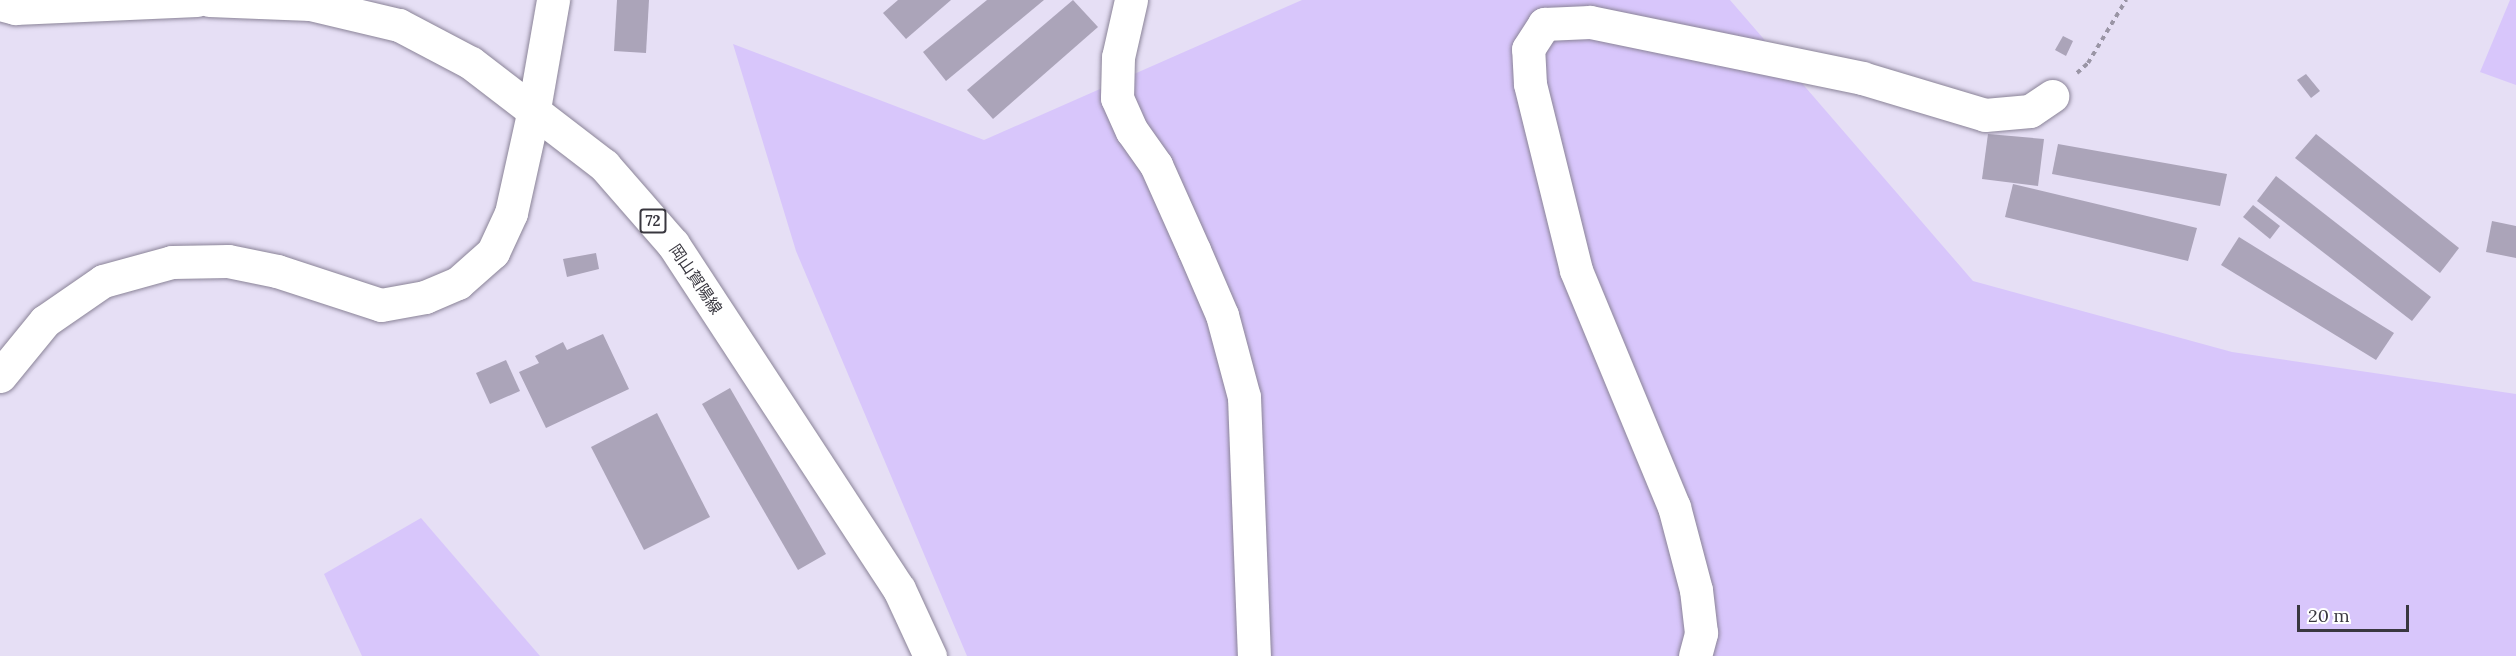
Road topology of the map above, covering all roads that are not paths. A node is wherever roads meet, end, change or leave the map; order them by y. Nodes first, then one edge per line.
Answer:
1 (197, 0) edge
2 (209, 0) edge
3 (554, 0) edge
4 (1131, 0) edge
5 (0, 4) edge
6 (2052, 96) road end
7 (534, 109) junction
8 (0, 376) edge
9 (930, 656) edge
10 (1254, 656) edge
11 (1695, 656) edge

1 - 5 street
2 - 7 street, 岡山賀陽線 / 72
3 - 7 street
4 - 10 street
6 - 11 street
7 - 8 street
7 - 9 street, 岡山賀陽線 / 72

